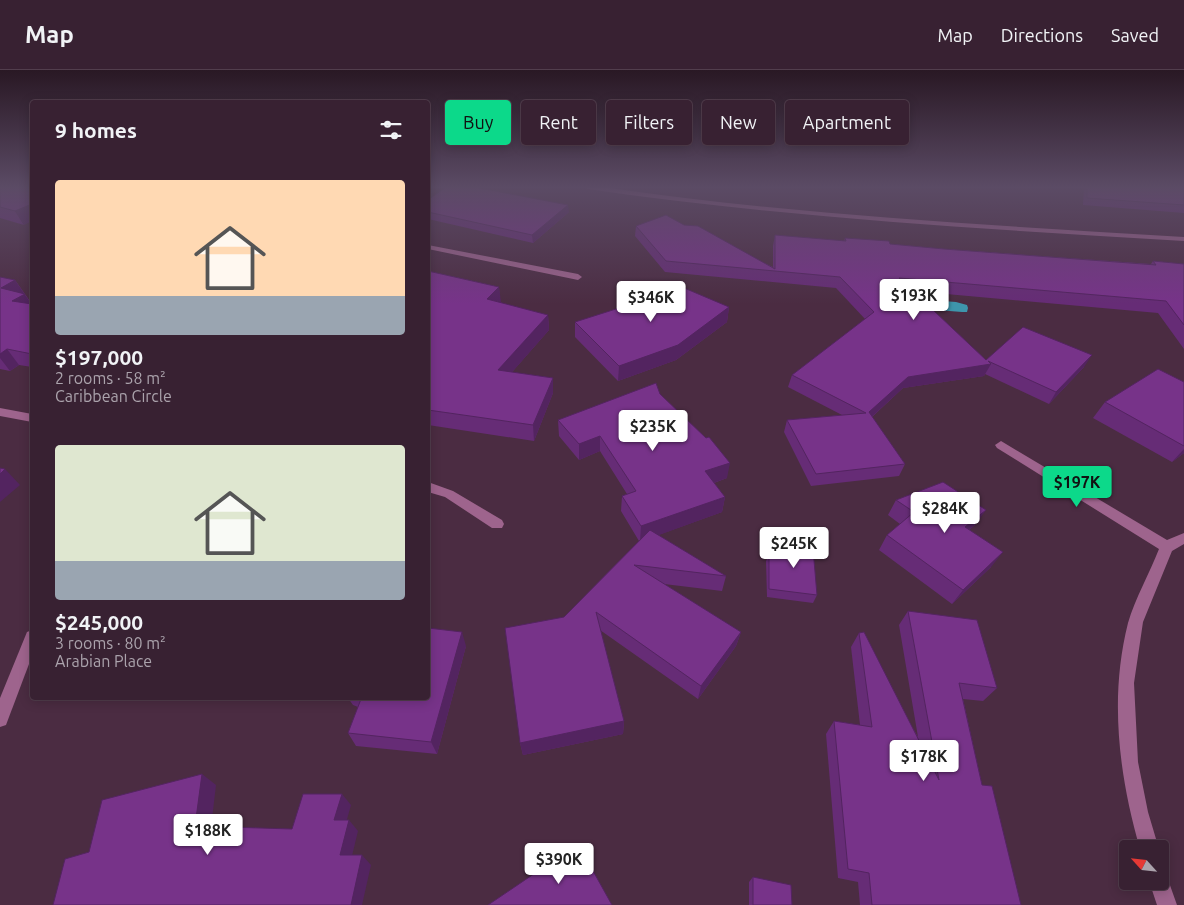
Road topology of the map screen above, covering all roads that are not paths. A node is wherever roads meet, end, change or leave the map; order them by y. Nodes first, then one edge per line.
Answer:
1 (991, 226) edge
2 (1184, 239) edge
3 (430, 247) edge
4 (578, 276) dead end
5 (0, 412) edge
6 (30, 418) edge
7 (1001, 445) dead end
8 (430, 487) edge
9 (497, 524) dead end
10 (1184, 538) edge
11 (1167, 547) junction
12 (30, 642) edge
13 (0, 719) edge
14 (1148, 840) edge
15 (1162, 890) edge
16 (1166, 905) edge

1 - 2 street
3 - 4 street
5 - 6 street
7 - 11 street
8 - 9 street
10 - 11 street
11 - 14 street
12 - 13 street
15 - 16 street

